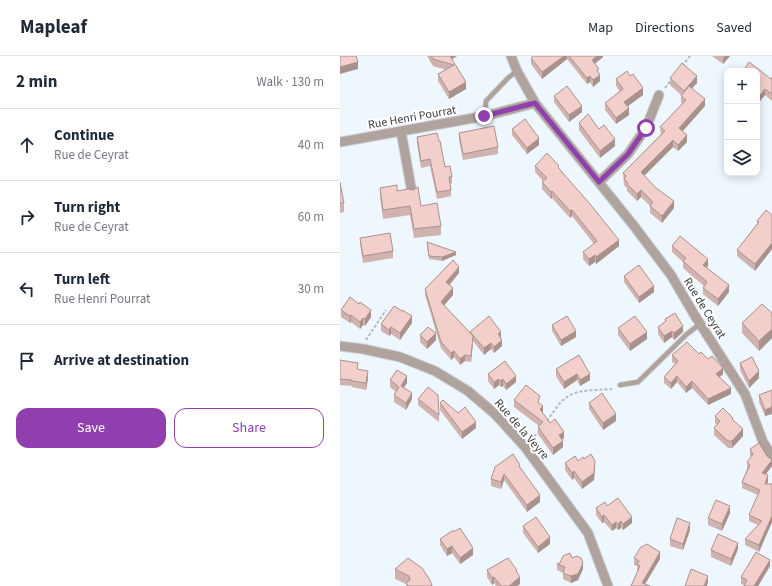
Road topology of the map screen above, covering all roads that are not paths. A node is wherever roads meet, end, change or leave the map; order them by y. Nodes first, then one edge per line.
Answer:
1 (511, 56) edge
2 (517, 71) junction
3 (659, 95) road end
4 (535, 103) junction
5 (484, 116) junction
6 (401, 131) junction
7 (340, 142) edge
8 (599, 182) junction
9 (412, 193) edge
10 (700, 324) junction
11 (340, 346) edge
12 (620, 385) road end
13 (772, 456) edge
14 (608, 586) edge

1 - 2 street, Rue de Ceyrat
2 - 4 street, Rue de Ceyrat
2 - 5 lane
3 - 8 street
4 - 5 street, Rue Henri Pourrat
4 - 8 street, Rue de Ceyrat
5 - 6 street, Rue Henri Pourrat
6 - 7 street, Rue Henri Pourrat
6 - 9 street
8 - 10 street, Rue de Ceyrat
10 - 12 lane
10 - 13 street, Rue de Ceyrat
11 - 14 street, Rue de la Veyre

